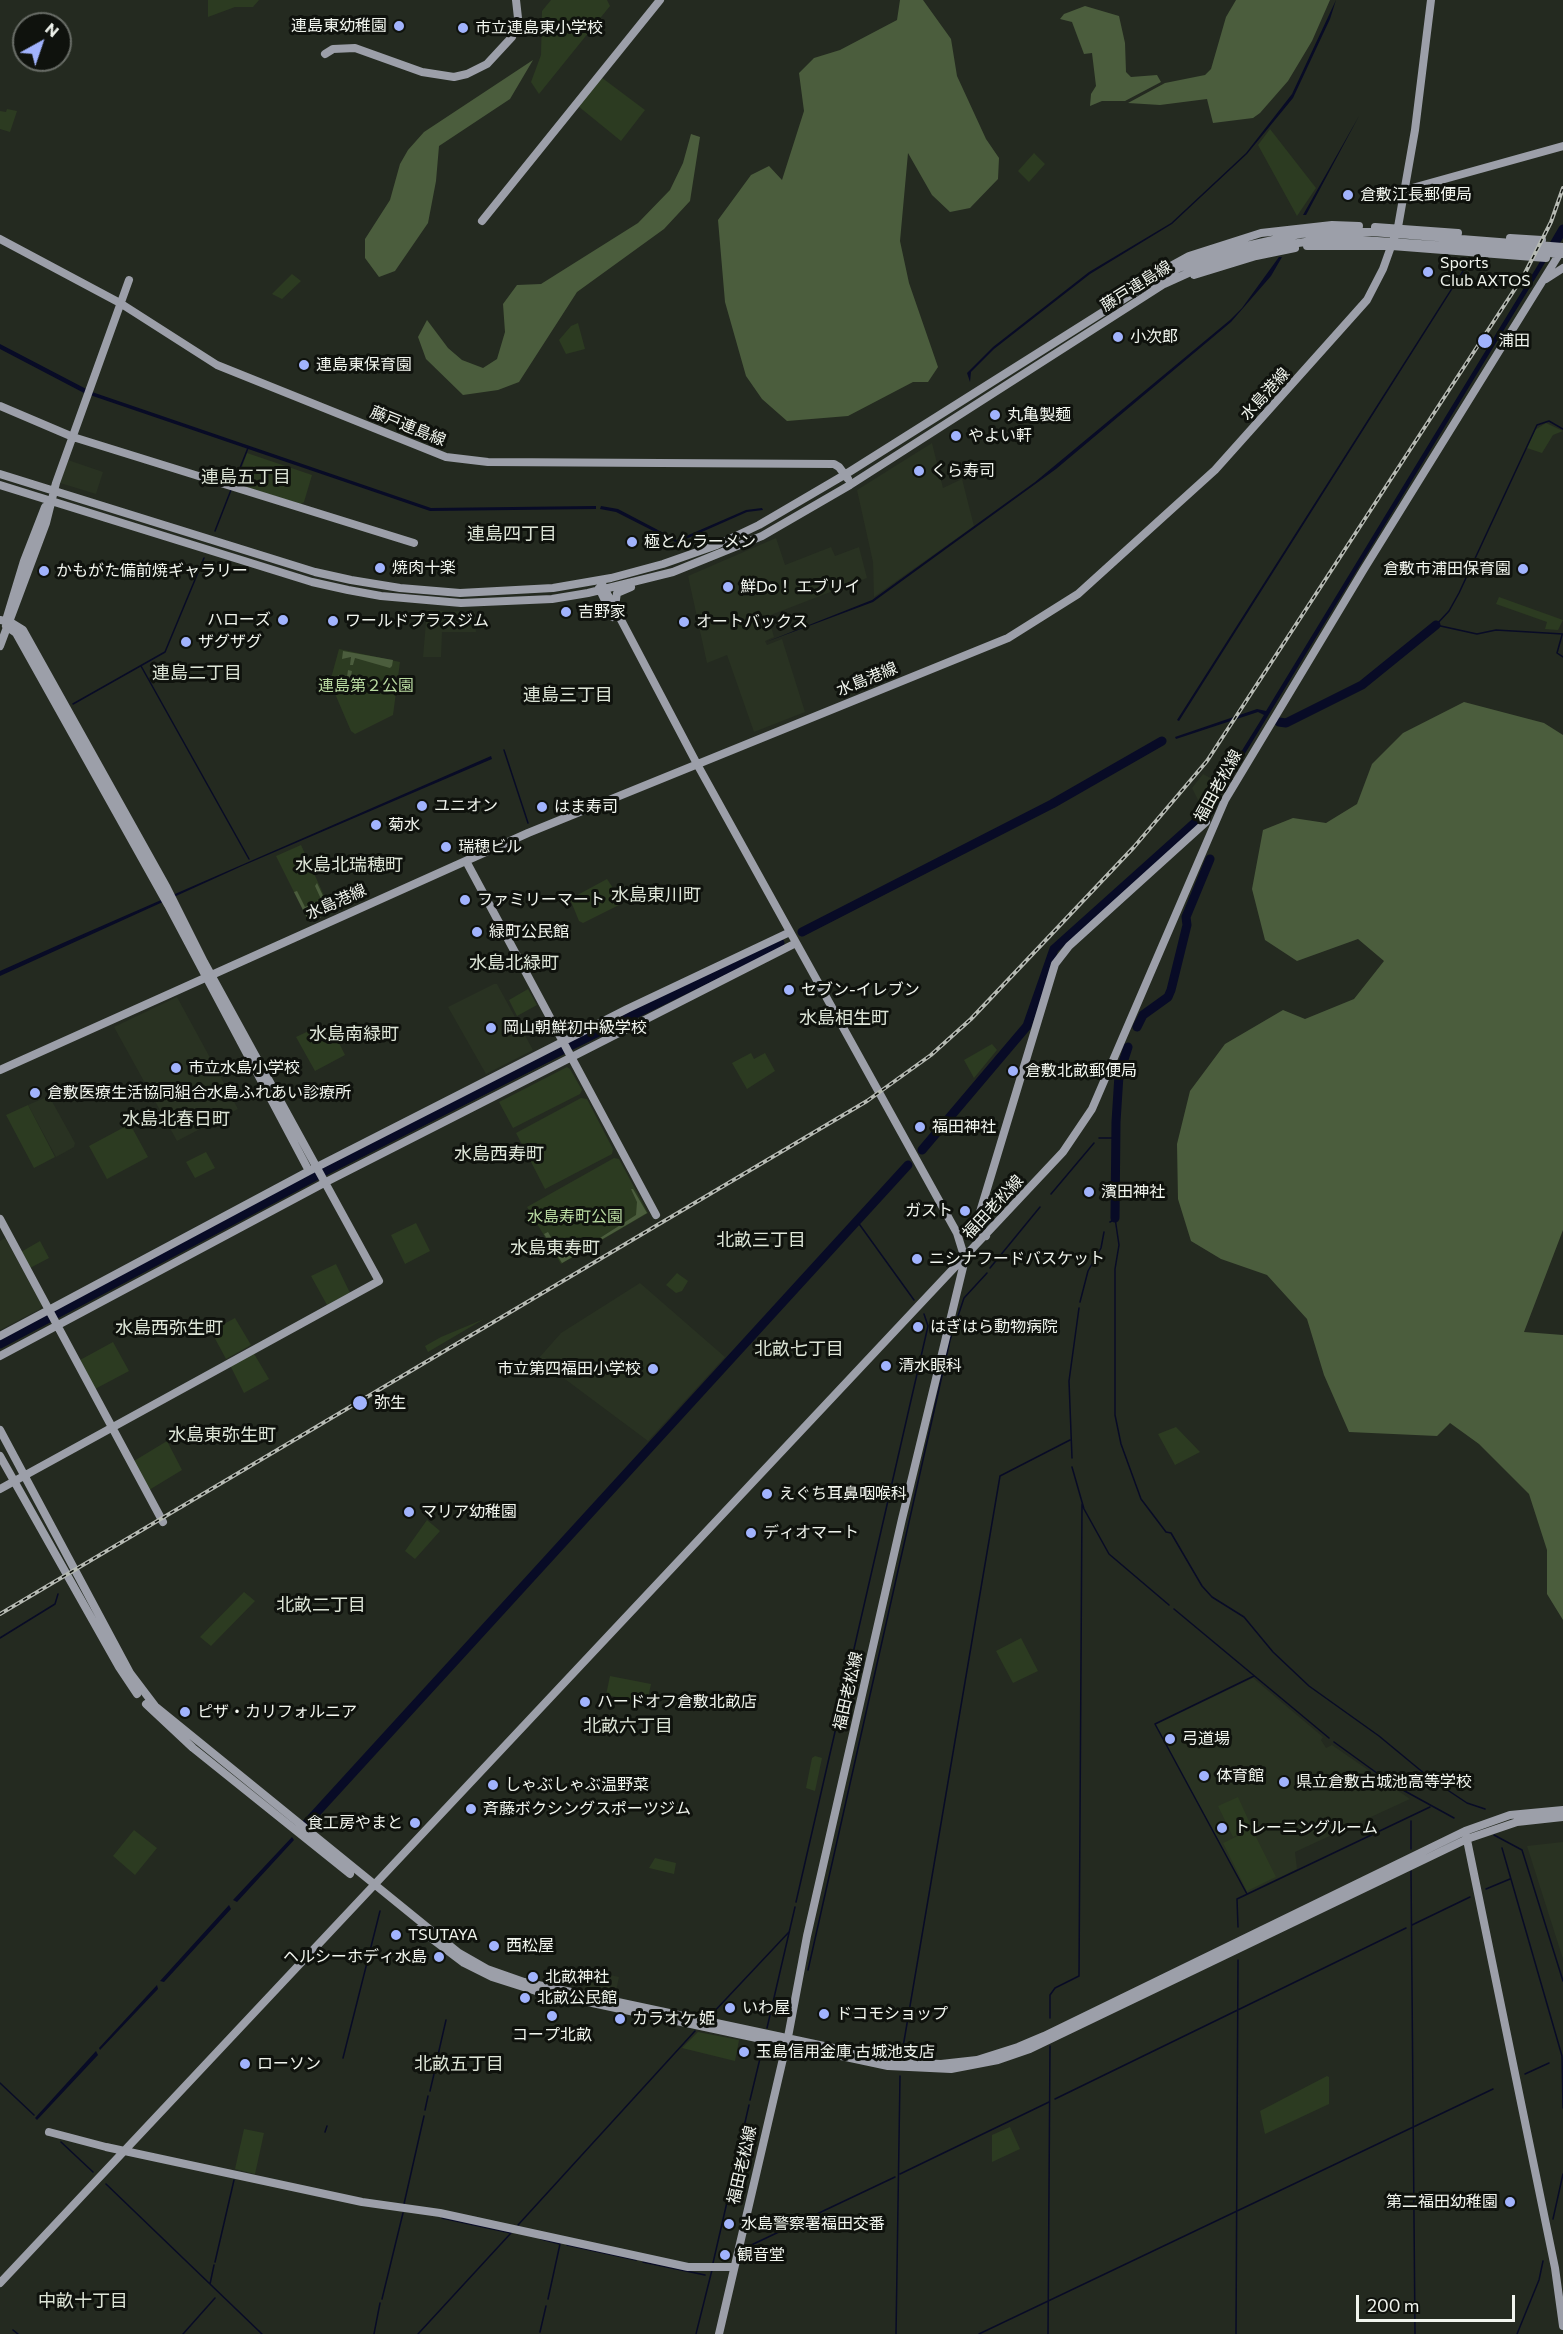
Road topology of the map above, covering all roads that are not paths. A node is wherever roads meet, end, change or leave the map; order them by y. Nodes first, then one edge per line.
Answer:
1 (516, 0) edge
2 (660, 0) edge
3 (1431, 0) edge
4 (325, 54) dead end
5 (1563, 146) edge
6 (1405, 190) junction
7 (482, 221) dead end
8 (1398, 227) junction
9 (0, 239) edge
10 (1285, 240) junction
11 (1563, 242) edge
12 (1392, 246) junction
13 (1563, 247) edge
14 (1563, 254) edge
15 (1561, 264) edge
16 (129, 280) dead end
17 (1152, 291) junction
18 (1130, 295) junction
19 (120, 303) junction
20 (0, 406) edge
21 (73, 437) junction
22 (0, 474) edge
23 (846, 474) junction
24 (0, 485) edge
25 (850, 485) junction
26 (28, 494) junction
27 (51, 497) junction
28 (97, 515) junction
29 (43, 522) junction
30 (414, 543) dead end
31 (656, 576) junction
32 (600, 580) junction
33 (602, 590) junction
34 (19, 598) junction
35 (615, 609) junction
36 (4, 622) edge
37 (23, 630) junction
38 (1, 640) edge
39 (21, 642) junction
40 (654, 685) junction
41 (697, 764) junction
42 (1206, 822) dead end
43 (466, 861) junction
44 (168, 897) junction
45 (790, 932) junction
46 (796, 943) junction
47 (208, 976) junction
48 (567, 1050) junction
49 (0, 1070) edge
50 (294, 1144) junction
51 (309, 1171) junction
52 (322, 1174) junction
53 (656, 1215) dead end
54 (0, 1219) edge
55 (986, 1236) junction
56 (965, 1259) junction
57 (934, 1290) junction
58 (956, 1295) junction
59 (53, 1318) junction
60 (0, 1336) edge
61 (0, 1356) edge
62 (112, 1428) junction
63 (0, 1430) edge
64 (0, 1456) edge
65 (24, 1476) junction
66 (15, 1481) junction
67 (0, 1489) edge
68 (163, 1522) dead end
69 (1563, 1810) edge
70 (1563, 1817) edge
71 (1466, 1835) junction
72 (372, 1888) junction
73 (787, 2041) junction
74 (49, 2132) dead end
75 (124, 2151) junction
76 (734, 2267) junction
77 (0, 2283) edge
78 (1563, 2326) edge
79 (719, 2334) edge

1 - 4 street
2 - 7 street
3 - 6 street, 水島港線
5 - 6 street
6 - 8 street, 水島港線
8 - 11 street
8 - 12 street, 水島港線
8 - 18 street
9 - 19 street, 藤戸連島線
10 - 13 street, 藤戸連島線
10 - 14 street, 藤戸連島線
10 - 17 street, 藤戸連島線
10 - 18 street, 藤戸連島線
12 - 15 street
12 - 17 street
12 - 41 street, 水島港線
13 - 15 street, 福田老松線
15 - 55 street, 福田老松線
16 - 19 street
17 - 25 street, 藤戸連島線
18 - 23 street, 藤戸連島線
19 - 21 street
19 - 23 street, 藤戸連島線
20 - 21 street
21 - 27 street
21 - 30 street
22 - 27 street
23 - 25 street
23 - 32 street
24 - 26 street
25 - 31 street, 藤戸連島線
26 - 27 street
26 - 29 street
27 - 28 street
27 - 29 street
27 - 32 street
28 - 29 street
28 - 33 street
29 - 34 street
29 - 36 street
31 - 33 street
31 - 35 street
32 - 33 street
33 - 35 street
33 - 40 street
34 - 36 street
34 - 37 street
35 - 40 street
36 - 37 street
36 - 38 street
36 - 39 street
37 - 44 street
38 - 39 street
39 - 44 street
40 - 41 street
41 - 43 street, 水島港線
41 - 45 street
42 - 55 street
43 - 47 street, 水島港線
43 - 48 street
44 - 47 street
45 - 46 street
45 - 48 street
46 - 48 street
46 - 56 street
47 - 49 street, 水島港線
47 - 50 street
47 - 52 street
48 - 52 street
48 - 52 street
48 - 53 street
50 - 51 street
50 - 52 street
51 - 52 street
51 - 59 street
52 - 59 street
52 - 62 street
54 - 59 street
55 - 56 street, 福田老松線
56 - 57 street
56 - 58 street, 福田老松線
57 - 58 street
57 - 72 street
58 - 73 street, 福田老松線
59 - 60 street
59 - 61 street
59 - 62 street
62 - 65 street
62 - 68 street
63 - 65 street
64 - 66 street
65 - 66 street
65 - 72 street
66 - 67 street
66 - 72 street
69 - 71 street
70 - 71 street
71 - 73 street
71 - 78 street
72 - 73 street
72 - 75 street
73 - 76 street, 福田老松線
74 - 75 street
75 - 76 street
75 - 77 street
76 - 79 street, 福田老松線

